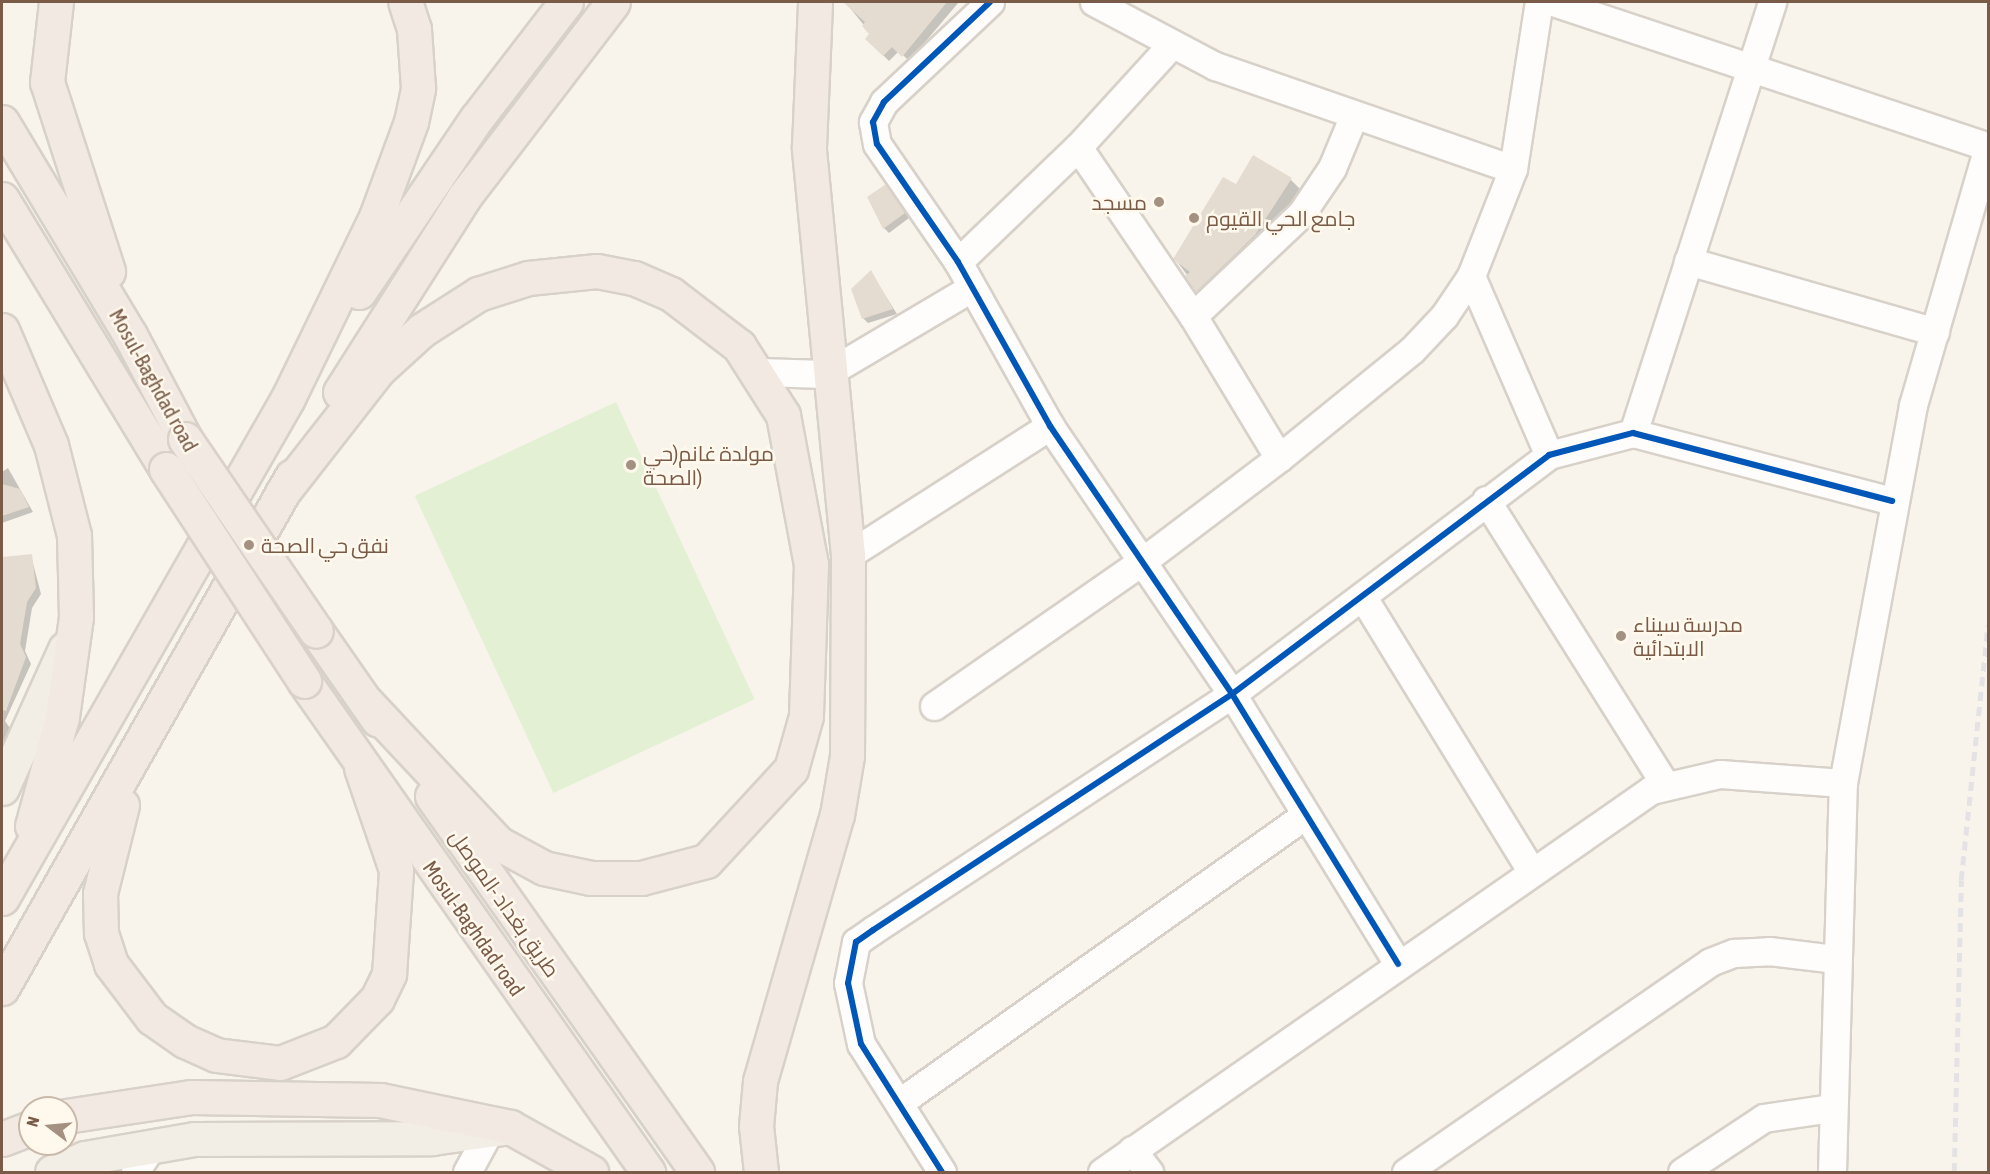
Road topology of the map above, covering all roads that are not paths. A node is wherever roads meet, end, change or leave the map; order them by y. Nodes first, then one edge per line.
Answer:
1 (56, 2) edge
2 (405, 2) edge
3 (566, 2) edge
4 (613, 2) edge
5 (815, 2) edge
6 (990, 2) edge
7 (1094, 2) edge
8 (1539, 2) edge
9 (1553, 2) edge
10 (1772, 2) edge
11 (1171, 45) junction
12 (1751, 68) junction
13 (1354, 115) junction
14 (2, 122) edge
15 (1077, 147) junction
16 (1988, 147) edge
17 (1513, 169) junction
18 (2, 199) edge
19 (1688, 261) junction
20 (958, 262) junction
21 (1471, 276) junction
22 (970, 289) junction
23 (1192, 316) junction
24 (2, 330) edge
25 (1935, 332) junction
26 (130, 335) junction
27 (759, 372) junction
28 (826, 374) junction
29 (288, 398) junction
30 (1050, 426) junction
31 (1633, 433) junction
32 (1549, 455) junction
33 (1279, 458) junction
34 (282, 493) junction
35 (1486, 500) junction
36 (1892, 501) junction
37 (848, 555) junction
38 (1144, 560) junction
39 (1364, 598) junction
40 (76, 617) junction
41 (316, 631) joint
42 (1232, 694) junction
43 (166, 699) junction
44 (367, 703) junction
45 (934, 706) dead end
46 (361, 768) junction
47 (1843, 783) junction
48 (1665, 784) junction
49 (2, 788) edge
50 (1303, 817) junction
51 (1531, 870) junction
52 (9, 885) edge
53 (1835, 959) junction
54 (1398, 964) junction
55 (2, 988) edge
56 (900, 1102) junction
57 (1832, 1108) junction
58 (78, 1114) edge
59 (500, 1128) junction
60 (18, 1133) edge
61 (2, 1140) edge
62 (1132, 1150) junction
63 (144, 1159) edge
64 (52, 1173) edge
65 (467, 1173) edge
66 (591, 1173) edge
67 (648, 1173) edge
68 (697, 1173) edge
69 (761, 1173) edge
70 (942, 1173) edge
71 (1102, 1173) edge
72 (1149, 1173) edge
73 (1406, 1173) edge
74 (1682, 1173) edge
75 (1832, 1173) edge

1 - 26 highway
2 - 29 highway
3 - 29 highway
4 - 34 highway
5 - 28 highway
6 - 20 street
7 - 11 street
8 - 17 street
9 - 12 street
10 - 12 street
11 - 13 street
11 - 15 street
12 - 16 street
12 - 19 street
13 - 17 street
13 - 23 street
14 - 26 highway, Mosul-Baghdad road
15 - 20 street
15 - 23 street
16 - 25 street
17 - 21 street
18 - 46 highway, Mosul-Baghdad road, bridge
19 - 25 street
19 - 31 street
20 - 22 street
21 - 32 street
21 - 33 street
22 - 28 street
22 - 30 street
23 - 33 street
24 - 40 highway
25 - 36 street
26 - 41 highway, Mosul-Baghdad road, bridge
27 - 28 street
27 - 34 highway
27 - 44 highway
28 - 37 highway
29 - 52 highway
30 - 37 street
30 - 38 street
31 - 32 street
31 - 36 street
32 - 35 street
33 - 38 street
34 - 43 highway
35 - 39 street
35 - 48 street
36 - 47 street
37 - 69 highway
38 - 42 street
38 - 45 street
39 - 42 street
39 - 51 street
40 - 49 main road
40 - 52 highway
41 - 44 highway, طريق بغداد -الموصل
42 - 50 street
42 - 56 street
43 - 46 highway
43 - 55 highway
44 - 68 highway, طريق بغداد -الموصل
46 - 67 highway, Mosul-Baghdad road
47 - 48 street
47 - 53 street
48 - 51 street
50 - 54 street
50 - 56 street
51 - 54 street
53 - 57 street
53 - 73 street
54 - 62 street
56 - 70 street
57 - 74 street
57 - 75 street
58 - 59 highway
59 - 63 main road
59 - 65 street
59 - 66 highway
60 - 61 highway
62 - 71 street
62 - 72 street
63 - 64 main road

